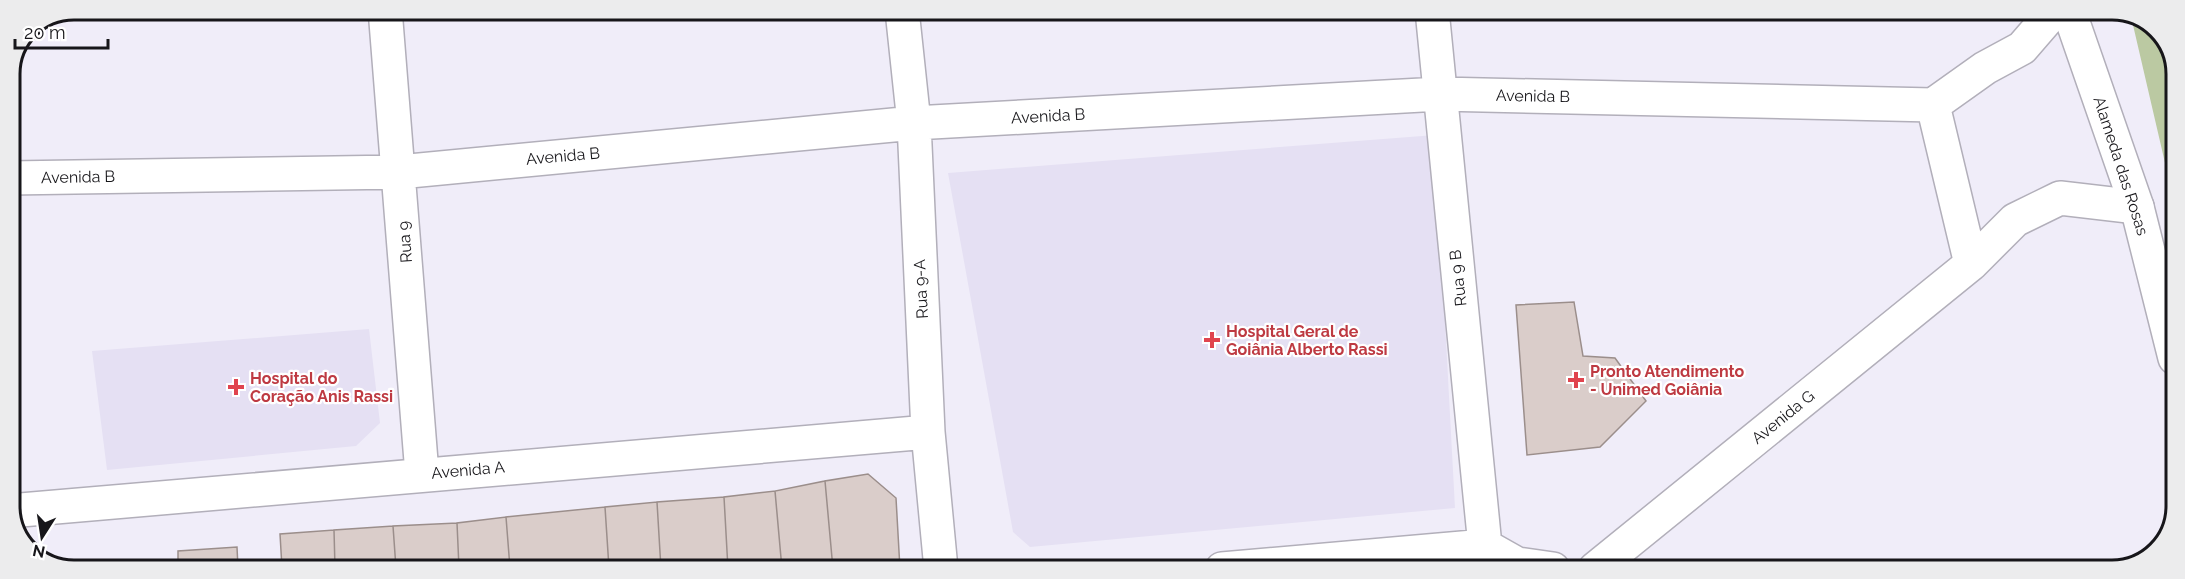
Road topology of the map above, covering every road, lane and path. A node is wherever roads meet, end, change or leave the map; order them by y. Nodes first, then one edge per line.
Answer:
1 (386, 20) edge
2 (903, 20) edge
3 (1433, 20) edge
4 (2046, 20) edge
5 (2072, 20) edge
6 (1440, 94) junction
7 (1933, 105) junction
8 (914, 123) junction
9 (399, 172) junction
10 (20, 178) edge
11 (2137, 207) junction
12 (1971, 264) junction
13 (2166, 321) edge
14 (928, 432) junction
15 (422, 474) junction
16 (20, 510) edge
17 (1489, 558) edge
18 (940, 560) edge
19 (1440, 560) edge
20 (1606, 560) edge

1 - 9 street, Rua 9
2 - 8 street, Rua 9-A
3 - 6 street, Rua 9 B
4 - 7 street
5 - 11 street, Alameda das Rosas
6 - 7 street, Avenida B
6 - 8 street, Avenida B
6 - 17 street, Rua 9 B
7 - 12 street
8 - 9 street, Avenida B
8 - 14 street, Rua 9-A
9 - 10 street, Avenida B
9 - 15 street, Rua 9
11 - 12 street, Avenida G
11 - 13 street, Alameda das Rosas
12 - 20 street, Avenida G
14 - 15 street, Avenida A
14 - 18 street, Rua 9-A
15 - 16 street, Avenida A
17 - 19 street

